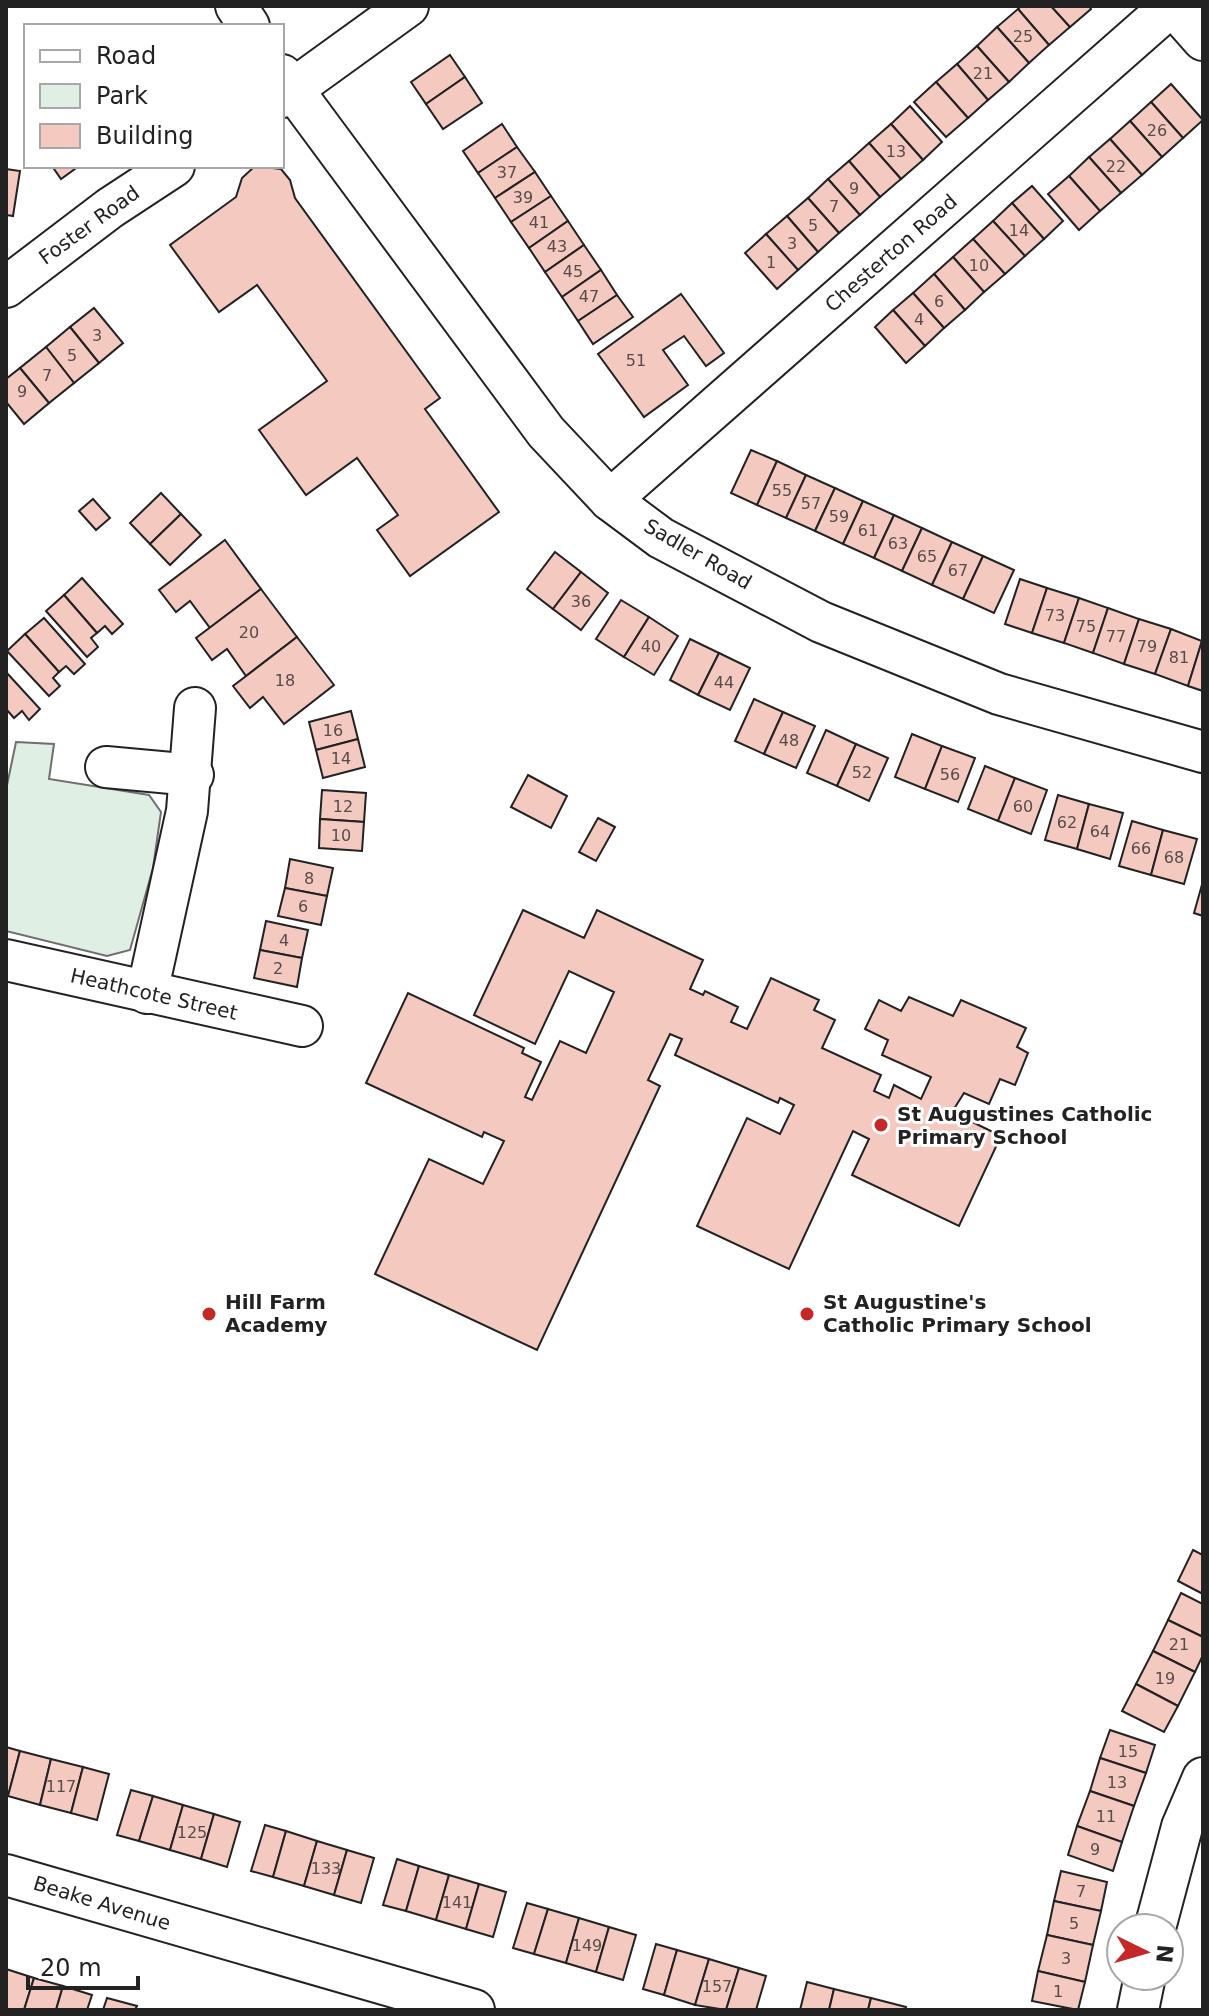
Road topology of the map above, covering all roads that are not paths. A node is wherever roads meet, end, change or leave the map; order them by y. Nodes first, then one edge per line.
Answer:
1 (236, 6) edge
2 (408, 6) edge
3 (1172, 6) edge
4 (248, 24) edge
5 (1203, 40) edge
6 (286, 88) edge
7 (171, 168) edge
8 (6, 287) edge
9 (610, 500) junction
10 (195, 708) dead end
11 (1203, 752) edge
12 (106, 767) dead end
13 (193, 775) junction
14 (6, 960) edge
15 (147, 993) junction
16 (302, 1026) dead end
17 (1203, 1778) edge
18 (6, 1875) edge
19 (1159, 1912) edge
20 (474, 2010) edge

1 - 4 street
2 - 6 street
3 - 5 street
3 - 9 street, Chesterton Road
6 - 9 street, Sadler Road
7 - 8 street, Foster Road
9 - 11 street, Sadler Road
10 - 13 street
12 - 13 street
13 - 15 street
14 - 15 street, Heathcote Street
15 - 16 street, Heathcote Street
17 - 19 street
18 - 20 street, Beake Avenue

